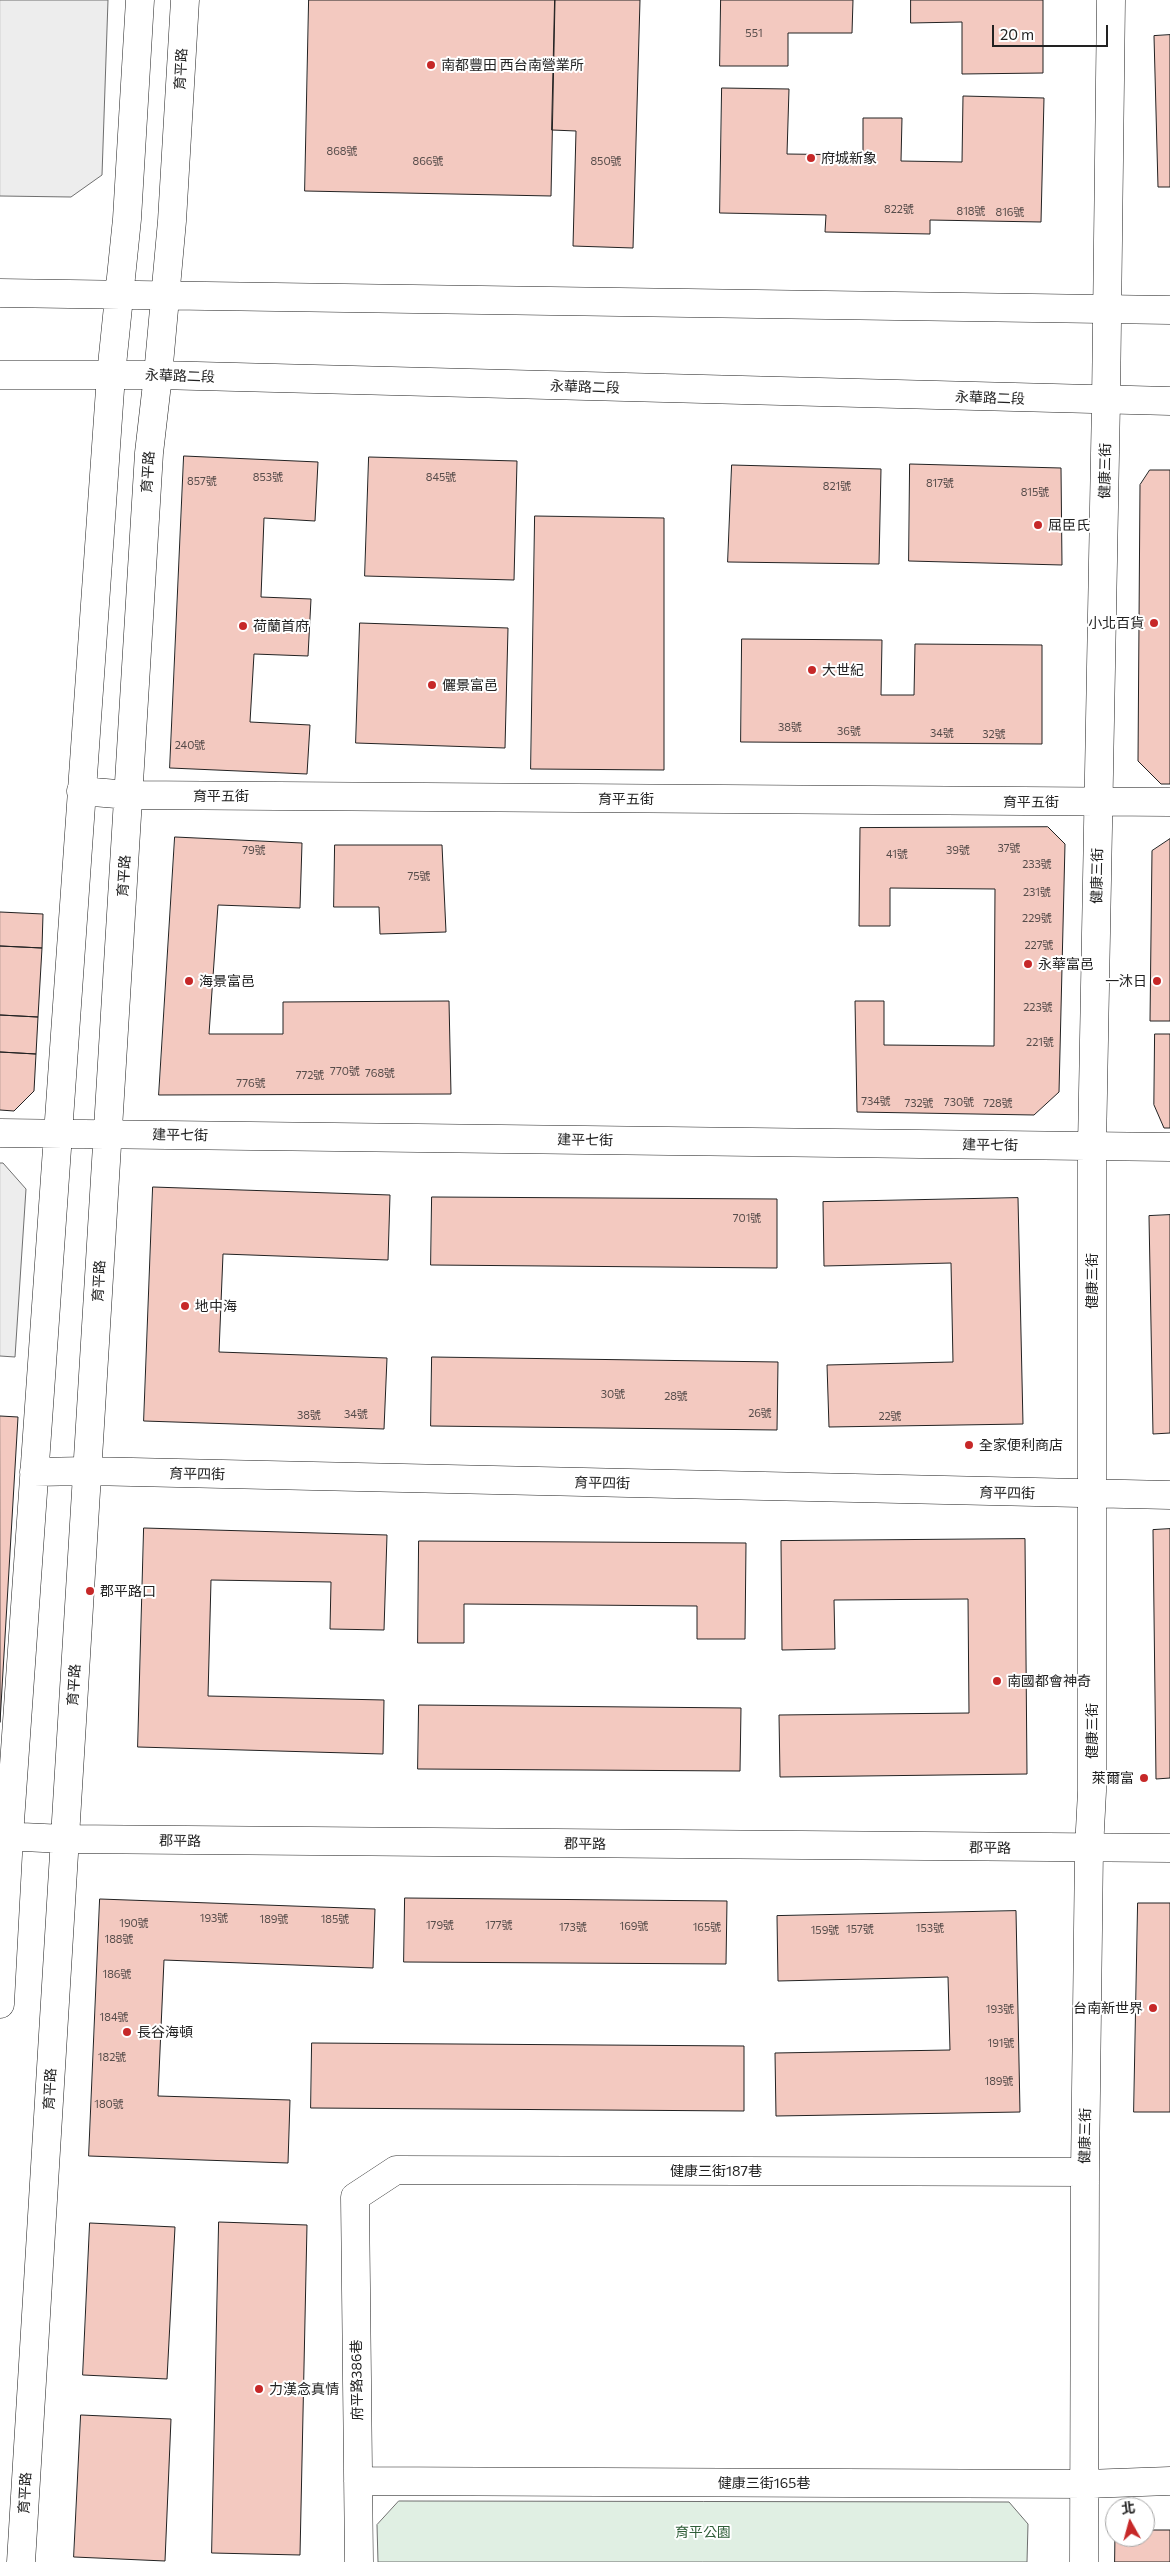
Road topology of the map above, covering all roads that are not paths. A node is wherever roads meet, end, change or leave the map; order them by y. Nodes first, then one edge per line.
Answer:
1 (140, 0) edge
2 (185, 0) edge
3 (1111, 0) edge
4 (0, 293) edge
5 (118, 294) junction
6 (166, 295) junction
7 (1108, 310) junction
8 (1170, 310) edge
9 (0, 375) edge
10 (111, 375) junction
11 (158, 375) junction
12 (1106, 401) junction
13 (1170, 401) edge
14 (81, 791) junction
15 (128, 795) junction
16 (1099, 802) junction
17 (1170, 802) edge
18 (0, 1133) edge
19 (57, 1134) junction
20 (108, 1134) junction
21 (1092, 1146) junction
22 (1170, 1147) edge
23 (87, 1471) junction
24 (34, 1472) junction
25 (1092, 1495) junction
26 (1170, 1495) edge
27 (5, 1836) edge
28 (65, 1840) junction
29 (1170, 1848) edge
30 (1089, 1849) junction
31 (0, 2004) edge
32 (1085, 2172) junction
33 (355, 2197) joint
34 (358, 2481) junction
35 (1170, 2481) edge
36 (1086, 2484) junction
37 (21, 2562) edge
38 (359, 2562) edge
39 (1084, 2562) edge

1 - 5 street
2 - 6 street, 育平路
3 - 7 street, 健康三街
4 - 5 street
5 - 6 street
5 - 10 street
6 - 7 street
6 - 11 street, 育平路
7 - 8 street
7 - 12 street, 健康三街
9 - 10 street, 永華路二段
10 - 11 street, 永華路二段
10 - 14 street
11 - 12 street, 永華路二段
11 - 15 street, 育平路
12 - 13 street, 永華路二段
12 - 16 street, 健康三街
14 - 15 street, 育平五街
14 - 19 street
15 - 16 street, 育平五街
15 - 20 street, 育平路
16 - 17 street, 育平五街
16 - 21 street, 健康三街
18 - 19 street, 建平七街
19 - 20 street, 建平七街
19 - 24 street
20 - 21 street, 建平七街
20 - 23 street, 育平路
21 - 22 street, 建平七街
21 - 25 street, 健康三街
23 - 24 street, 育平四街
23 - 25 street, 育平四街
23 - 28 street, 育平路
24 - 27 street
25 - 26 street, 育平四街
25 - 30 street, 健康三街
27 - 28 street, 郡平路
27 - 31 street
28 - 30 street, 郡平路
28 - 37 street, 育平路
29 - 30 street, 郡平路
30 - 32 street, 健康三街
32 - 33 street, 健康三街187巷
32 - 36 street, 健康三街
33 - 34 street, 府平路386巷
34 - 36 street, 健康三街165巷
34 - 38 street, 府平路386巷
35 - 36 street, 健康三街165巷
36 - 39 street, 健康三街

